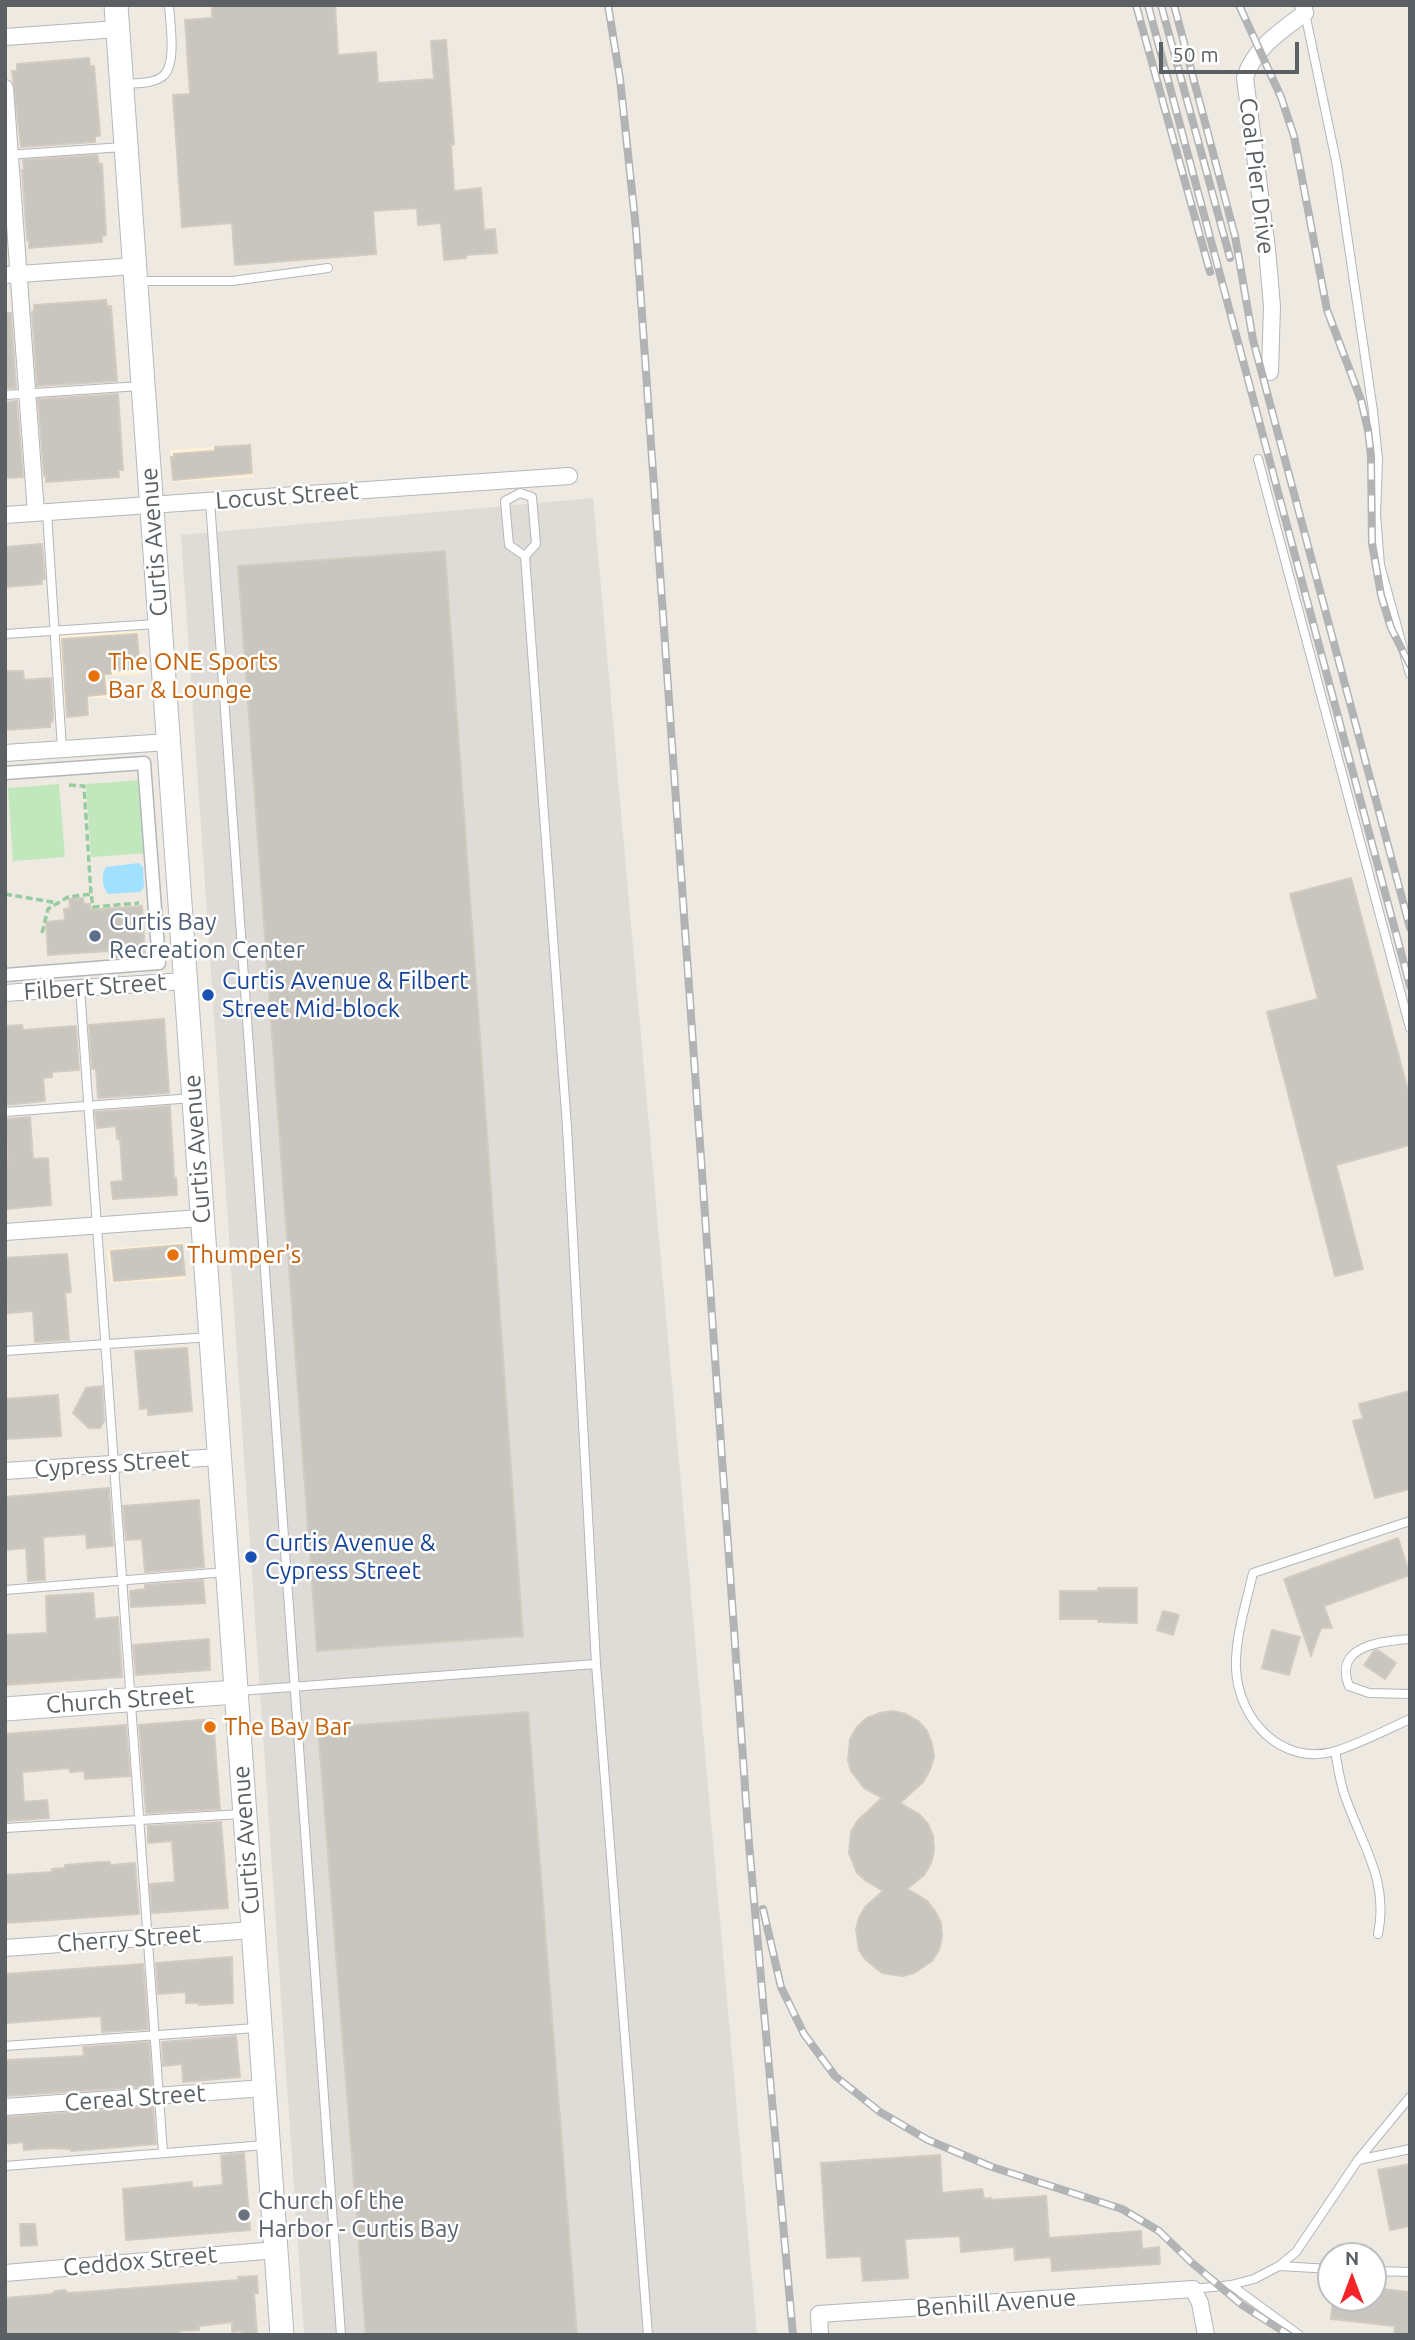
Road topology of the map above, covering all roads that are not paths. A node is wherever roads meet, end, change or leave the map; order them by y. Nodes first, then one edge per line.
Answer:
1 (116, 5) edge
2 (169, 5) edge
3 (1304, 9) edge
4 (118, 29) junction
5 (5, 37) edge
6 (122, 84) junction
7 (5, 88) edge
8 (126, 147) junction
9 (8, 155) edge
10 (328, 268) dead end
11 (135, 273) junction
12 (12, 274) edge
13 (1270, 372) dead end
14 (143, 386) junction
15 (27, 394) junction
16 (5, 395) edge
17 (1258, 459) dead end
18 (569, 476) dead end
19 (520, 486) junction
20 (210, 501) junction
21 (152, 506) junction
22 (41, 513) junction
23 (5, 516) edge
24 (525, 556) junction
25 (159, 623) junction
26 (54, 631) junction
27 (5, 634) edge
28 (1410, 674) edge
29 (168, 742) junction
30 (62, 750) junction
31 (5, 754) edge
32 (5, 773) edge
33 (5, 975) edge
34 (185, 981) junction
35 (80, 988) junction
36 (5, 993) edge
37 (1410, 1028) edge
38 (193, 1098) junction
39 (88, 1106) junction
40 (5, 1112) edge
41 (201, 1219) junction
42 (96, 1226) junction
43 (5, 1232) edge
44 (210, 1337) junction
45 (106, 1345) junction
46 (5, 1351) edge
47 (218, 1457) junction
48 (114, 1464) junction
49 (5, 1471) edge
50 (1410, 1521) edge
51 (226, 1572) junction
52 (122, 1581) junction
53 (5, 1590) edge
54 (1410, 1639) edge
55 (596, 1664) junction
56 (295, 1687) junction
57 (235, 1692) junction
58 (1410, 1694) edge
59 (131, 1699) junction
60 (5, 1709) edge
61 (1410, 1719) edge
62 (1335, 1751) junction
63 (244, 1814) junction
64 (139, 1820) junction
65 (5, 1828) edge
66 (253, 1930) junction
67 (1378, 1934) dead end
68 (148, 1938) junction
69 (5, 1948) edge
70 (259, 2028) junction
71 (155, 2035) junction
72 (5, 2046) edge
73 (264, 2088) junction
74 (159, 2096) junction
75 (1410, 2097) edge
76 (5, 2108) edge
77 (268, 2145) junction
78 (1410, 2149) edge
79 (163, 2153) junction
80 (1358, 2160) junction
81 (5, 2166) edge
82 (276, 2250) junction
83 (1279, 2266) junction
84 (1317, 2268) edge
85 (1387, 2271) edge
86 (1410, 2272) edge
87 (5, 2273) edge
88 (1231, 2285) junction
89 (1193, 2289) junction
90 (282, 2335) edge
91 (341, 2335) edge
92 (648, 2335) edge
93 (820, 2335) edge
94 (1206, 2335) edge
95 (1299, 2335) edge

1 - 4 main road, Curtis Avenue
2 - 6 lane
3 - 13 street, Coal Pier Drive
3 - 28 lane
4 - 5 street
4 - 6 main road, Curtis Avenue
6 - 8 main road, Curtis Avenue
7 - 9 street
8 - 9 lane
8 - 11 main road, Curtis Avenue
9 - 12 street
10 - 11 lane
11 - 12 street
11 - 14 main road, Curtis Avenue
12 - 15 street
14 - 15 lane
14 - 21 main road, Curtis Avenue
15 - 16 lane
15 - 22 street
17 - 37 lane
18 - 19 street, Locust Street
19 - 20 street, Locust Street
19 - 24 lane
19 - 24 lane
20 - 21 street, Locust Street
20 - 56 lane
21 - 22 street, Locust Street
21 - 25 main road, Curtis Avenue
22 - 23 street, Locust Street
22 - 26 lane
24 - 55 lane
25 - 26 lane
25 - 29 main road, Curtis Avenue
26 - 27 lane
26 - 30 lane
29 - 30 street
29 - 34 main road, Curtis Avenue
30 - 31 street
32 - 33 street
34 - 35 street, Filbert Street
34 - 38 main road, Curtis Avenue
35 - 36 street, Filbert Street
35 - 39 lane
38 - 39 lane
38 - 41 main road, Curtis Avenue
39 - 40 lane
39 - 42 lane
41 - 42 street
41 - 44 main road, Curtis Avenue
42 - 43 street
42 - 45 lane
44 - 45 lane
44 - 47 main road, Curtis Avenue
45 - 46 lane
45 - 48 lane
47 - 48 street, Cypress Street
47 - 51 main road, Curtis Avenue
48 - 49 street, Cypress Street
48 - 52 lane
50 - 62 lane
51 - 52 lane
51 - 57 main road, Curtis Avenue
52 - 53 lane
52 - 59 lane
54 - 58 lane
55 - 56 lane
55 - 92 lane
56 - 57 lane
56 - 91 lane
57 - 59 main road, Church Street
57 - 63 main road, Curtis Avenue
59 - 60 main road, Church Street
59 - 64 lane
61 - 62 lane
62 - 67 lane
63 - 64 lane
63 - 66 main road, Curtis Avenue
64 - 65 lane
64 - 68 lane
66 - 68 street, Cherry Street
66 - 70 main road, Curtis Avenue
68 - 69 street, Cherry Street
68 - 71 lane
70 - 71 lane
70 - 73 main road, Curtis Avenue
71 - 72 lane
71 - 74 lane
73 - 74 street, Cereal Street
73 - 77 main road, Curtis Avenue
74 - 76 street, Cereal Street
74 - 79 lane
75 - 80 lane
77 - 79 lane
77 - 82 main road, Curtis Avenue
78 - 80 lane
79 - 81 lane
80 - 83 lane
82 - 87 street, Ceddox Street
82 - 90 main road, Curtis Avenue
83 - 84 lane
83 - 88 lane
85 - 86 lane
88 - 89 lane
88 - 95 lane
89 - 93 street, Benhill Avenue
89 - 94 street

